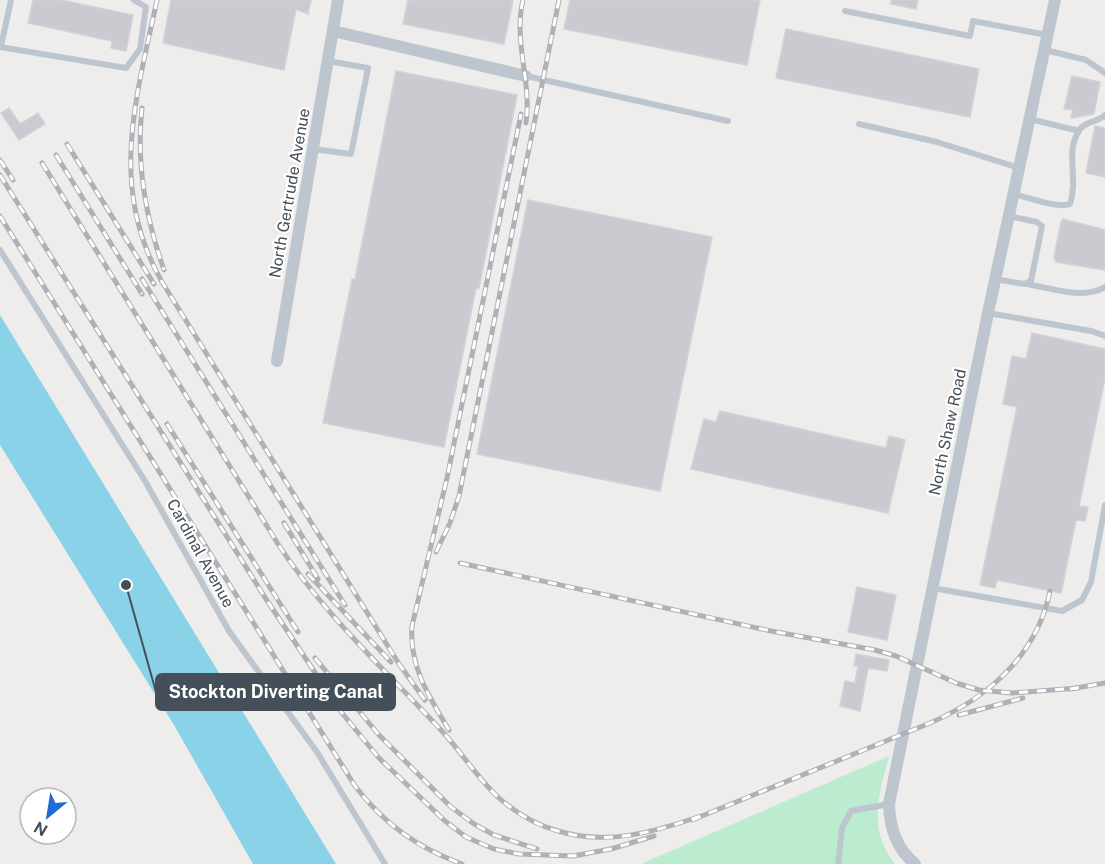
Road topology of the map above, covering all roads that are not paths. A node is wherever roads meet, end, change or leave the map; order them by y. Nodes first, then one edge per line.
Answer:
1 (11, 0) edge
2 (134, 0) edge
3 (338, 0) edge
4 (1054, 0) edge
5 (845, 11) dead end
6 (333, 31) junction
7 (1047, 36) junction
8 (0, 46) edge
9 (1044, 50) junction
10 (328, 61) junction
11 (1105, 73) edge
12 (526, 76) joint
13 (1105, 115) edge
14 (1029, 119) junction
15 (728, 121) dead end
16 (859, 124) dead end
17 (1079, 131) junction
18 (313, 149) junction
19 (1019, 168) junction
20 (1014, 194) junction
21 (1009, 216) junction
22 (0, 250) edge
23 (996, 279) junction
24 (1027, 284) junction
25 (1105, 286) edge
26 (988, 312) junction
27 (1105, 336) edge
28 (277, 361) dead end
29 (1105, 505) edge
30 (932, 588) junction
31 (889, 804) junction
32 (385, 864) edge
33 (838, 864) edge
34 (915, 864) edge

1 - 8 lane
2 - 8 lane
3 - 6 street, North Gertrude Avenue
4 - 7 street, North Shaw Road
5 - 7 lane
6 - 10 street, North Gertrude Avenue
6 - 12 street
7 - 9 street, North Shaw Road
9 - 11 lane
9 - 14 street, North Shaw Road
10 - 18 street, North Gertrude Avenue
10 - 18 lane
12 - 15 lane
13 - 17 lane
14 - 17 lane
14 - 19 street, North Shaw Road
16 - 19 lane
17 - 20 lane
18 - 28 street, North Gertrude Avenue
19 - 20 street, North Shaw Road
20 - 21 street, North Shaw Road
21 - 23 street, North Shaw Road
21 - 24 lane
22 - 32 lane, Cardinal Avenue
23 - 24 lane
23 - 26 street, North Shaw Road
24 - 25 lane
26 - 27 lane
26 - 30 street, North Shaw Road
29 - 30 lane
30 - 31 street, North Shaw Road
31 - 33 lane
31 - 34 street, North Shaw Road

